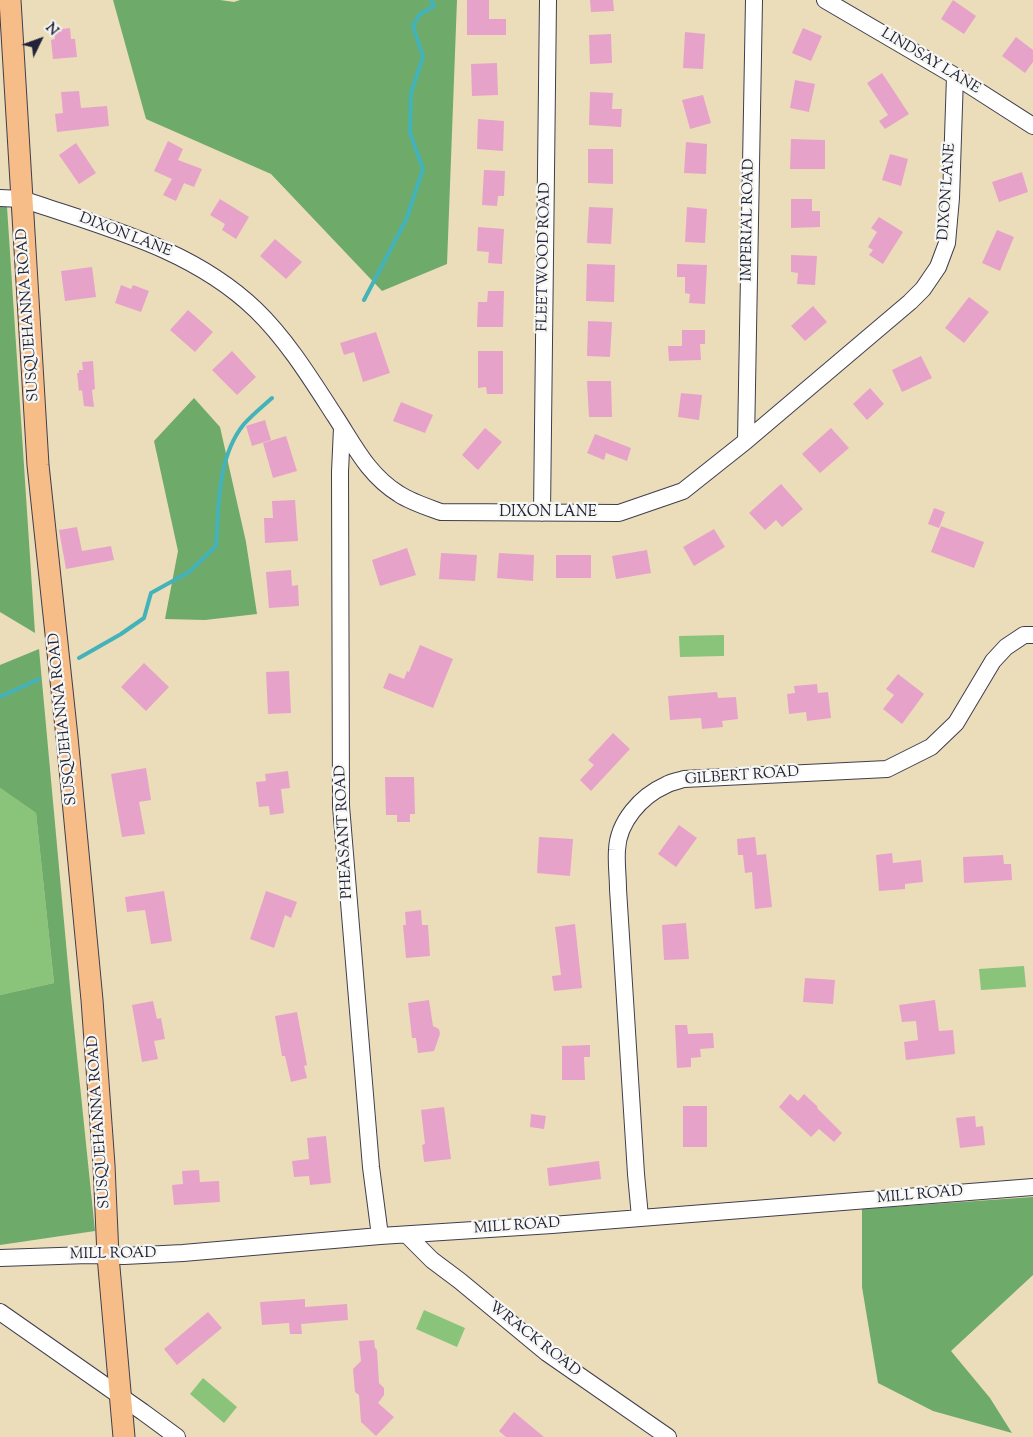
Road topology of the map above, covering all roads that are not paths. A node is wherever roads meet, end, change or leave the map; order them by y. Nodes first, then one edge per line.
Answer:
1 (10, 0) edge
2 (548, 0) edge
3 (754, 0) edge
4 (825, 0) edge
5 (955, 76) junction
6 (1033, 126) edge
7 (0, 198) edge
8 (22, 199) junction
9 (342, 427) junction
10 (746, 441) junction
11 (542, 513) junction
12 (1033, 635) edge
13 (1033, 1187) edge
14 (640, 1218) junction
15 (407, 1235) junction
16 (380, 1236) junction
17 (108, 1256) junction
18 (0, 1258) edge
19 (0, 1312) edge
20 (120, 1395) junction
21 (124, 1437) edge
22 (176, 1437) edge
23 (668, 1437) edge

1 - 8 main road, SUSQUEHANNA ROAD
2 - 11 street, FLEETWOOD ROAD
3 - 10 street, IMPERIAL ROAD
4 - 5 street, LINDSAY LANE
5 - 6 street, LINDSAY LANE
5 - 10 street, DIXON LANE
7 - 8 street, DIXON LANE
8 - 9 street, DIXON LANE
8 - 17 main road, SUSQUEHANNA ROAD
9 - 11 street, DIXON LANE
9 - 16 street, PHEASANT ROAD
10 - 11 street, DIXON LANE
12 - 14 street, GILBERT ROAD
13 - 14 street, MILL ROAD
14 - 15 street, MILL ROAD
15 - 16 street, MILL ROAD
15 - 23 street, WRACK ROAD
16 - 17 street, MILL ROAD
17 - 18 street, MILL ROAD
17 - 20 main road, SUSQUEHANNA ROAD
19 - 20 street
20 - 21 main road, SUSQUEHANNA ROAD
20 - 22 street

